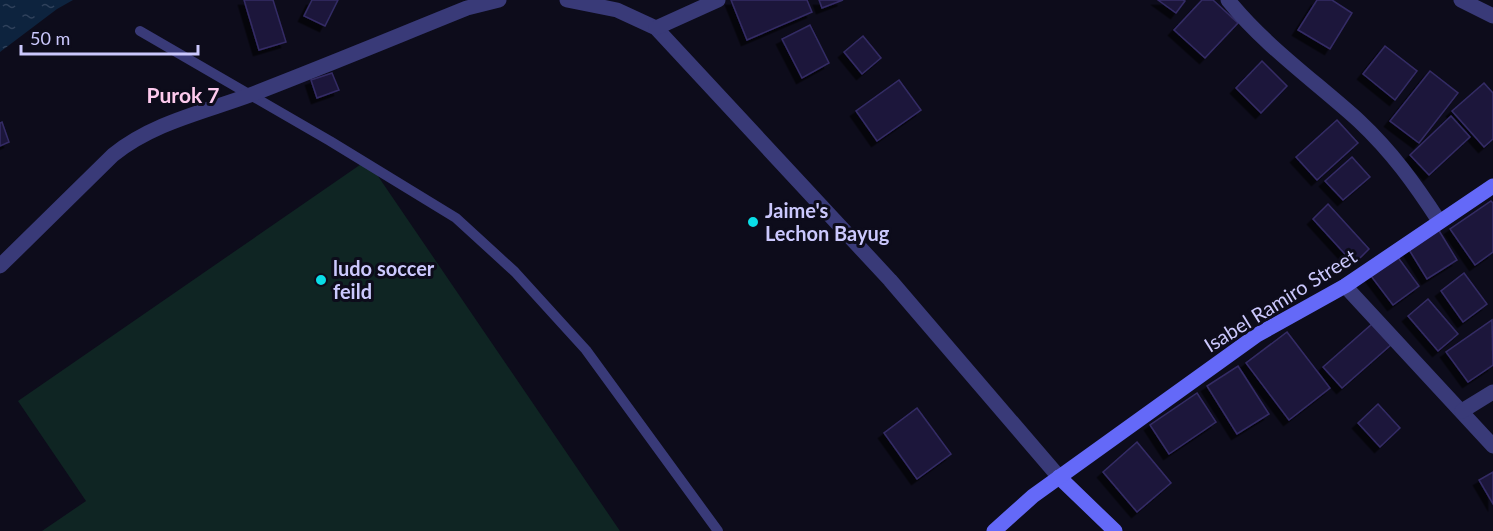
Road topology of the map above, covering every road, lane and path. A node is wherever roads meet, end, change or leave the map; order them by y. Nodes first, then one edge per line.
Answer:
1 (499, 0) edge
2 (567, 0) edge
3 (718, 0) edge
4 (1228, 0) edge
5 (1461, 0) edge
6 (1493, 16) edge
7 (656, 28) junction
8 (140, 31) dead end
9 (250, 94) junction
10 (1493, 186) edge
11 (1439, 221) junction
12 (0, 266) edge
13 (1346, 286) junction
14 (1493, 392) edge
15 (1461, 411) junction
16 (1493, 446) edge
17 (1059, 477) junction
18 (718, 531) edge
19 (994, 531) edge
20 (1115, 531) edge

1 - 9 street
2 - 7 street
3 - 7 street
4 - 11 street
5 - 6 street
7 - 17 street
8 - 9 lane
9 - 12 street
9 - 18 lane
10 - 11 street, Isabel Ramiro Street
11 - 13 street, Isabel Ramiro Street
13 - 15 street
13 - 17 street, Isabel Ramiro Street
14 - 15 street
15 - 16 street
17 - 19 street, Isabel Ramiro Street
17 - 20 street

